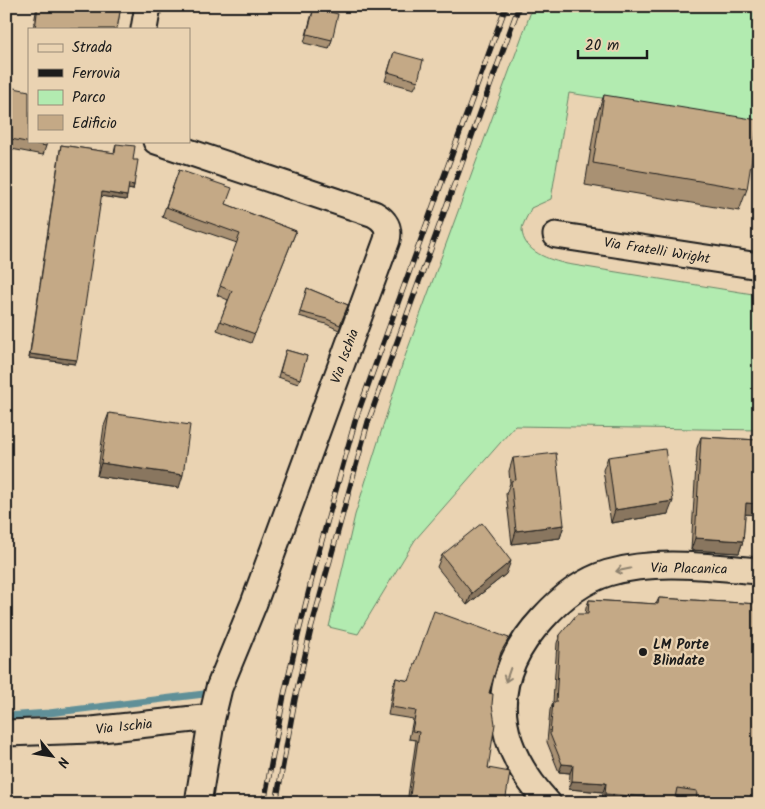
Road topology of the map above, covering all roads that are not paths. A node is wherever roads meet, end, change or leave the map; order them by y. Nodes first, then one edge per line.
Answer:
1 (148, 6) edge
2 (144, 28) edge
3 (159, 142) edge
4 (556, 235) dead end
5 (759, 266) edge
6 (759, 571) edge
7 (216, 700) junction
8 (6, 733) edge
9 (198, 803) edge
10 (548, 803) edge

1 - 2 street
3 - 7 street, Via Ischia
4 - 5 street, Via Fratelli Wright
6 -> 10 street, Via Placanica
7 - 8 street, Via Ischia
7 - 9 street, Via Ischia

